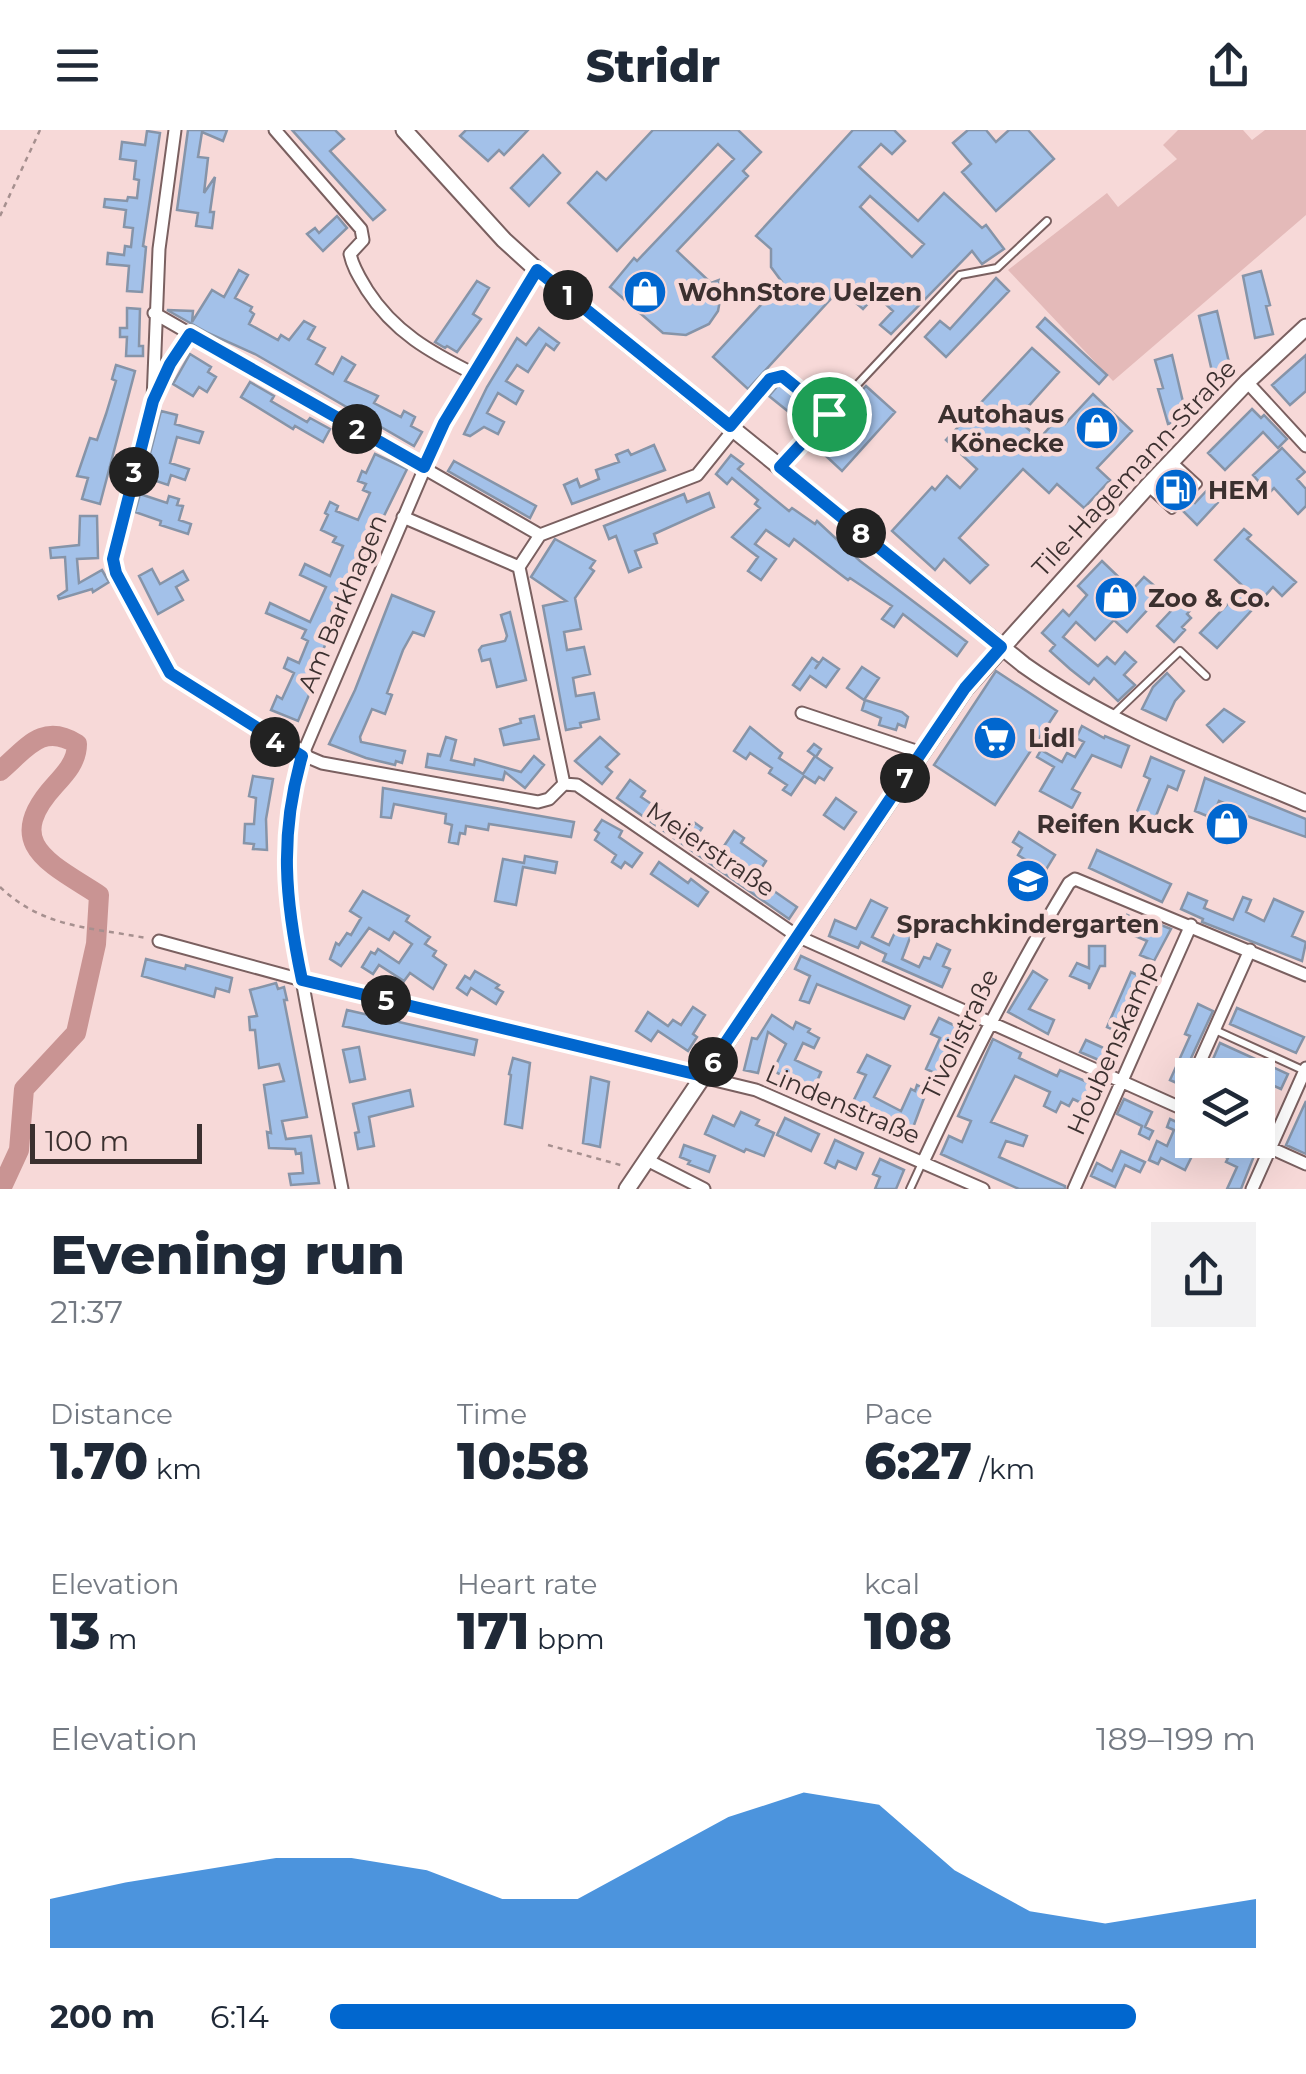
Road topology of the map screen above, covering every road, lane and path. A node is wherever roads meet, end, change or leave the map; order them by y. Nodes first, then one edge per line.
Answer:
1 (40, 130) edge
2 (176, 130) edge
3 (275, 130) edge
4 (404, 130) edge
5 (0, 216) edge
6 (1047, 221) dead end
7 (537, 270) junction
8 (154, 313) junction
9 (1306, 327) edge
10 (190, 334) junction
11 (474, 374) junction
12 (1247, 382) junction
13 (153, 401) junction
14 (829, 414) junction
15 (732, 427) junction
16 (1306, 446) edge
17 (1172, 460) junction
18 (424, 467) junction
19 (780, 467) junction
20 (1147, 487) junction
21 (403, 517) junction
22 (540, 535) junction
23 (519, 567) junction
24 (1001, 647) junction
25 (1206, 676) dead end
26 (802, 713) dead end
27 (1110, 718) junction
28 (922, 753) junction
29 (302, 756) junction
30 (564, 784) junction
31 (1306, 803) edge
32 (0, 886) edge
33 (1191, 925) junction
34 (796, 936) junction
35 (158, 941) joint
36 (1250, 950) junction
37 (1306, 975) edge
38 (302, 980) junction
39 (989, 1022) junction
40 (1215, 1030) junction
41 (1202, 1058) edge
42 (1305, 1069) edge
43 (703, 1076) junction
44 (1120, 1082) junction
45 (1175, 1106) edge
46 (1275, 1137) edge
47 (548, 1146) dead end
48 (1275, 1150) edge
49 (1266, 1158) edge
50 (923, 1162) junction
51 (1306, 1164) edge
52 (643, 1165) junction
53 (342, 1189) edge
54 (627, 1189) edge
55 (704, 1189) edge
56 (910, 1189) edge
57 (982, 1189) edge
58 (1074, 1189) edge
59 (1252, 1189) edge

1 - 5 path
2 - 8 street
3 - 11 street
4 - 7 street
6 - 14 lane
7 - 11 street, Am Barkhagen
7 - 15 street
8 - 10 street
8 - 13 street
9 - 12 street, Tile-Hagemann-Straße
10 - 13 street
10 - 18 street
11 - 18 street, Am Barkhagen
12 - 16 street
12 - 17 street, Tile-Hagemann-Straße
13 - 29 street
14 - 15 lane
14 - 19 lane
15 - 19 street
15 - 22 street
17 - 20 street, Tile-Hagemann-Straße
17 - 20 lane
18 - 21 street, Am Barkhagen
18 - 22 street
19 - 24 street
20 - 24 street, Tile-Hagemann-Straße
21 - 23 street
21 - 29 street, Am Barkhagen
22 - 23 street
23 - 30 street
24 - 27 street
24 - 28 street, Tile-Hagemann-Straße
25 - 27 lane
26 - 28 street
27 - 31 street
28 - 34 street, Tile-Hagemann-Straße
29 - 30 street
29 - 38 street, Am Barkhagen
30 - 34 street, Meierstraße
32 - 35 path
33 - 36 street
33 - 39 street, Tivolistraße
33 - 44 street, Houbenskamp
34 - 39 street, Meierstraße
34 - 43 street, Tile-Hagemann-Straße
35 - 38 street, Lindenstraße
36 - 37 street
36 - 40 street
38 - 43 street, Lindenstraße
38 - 53 street, Am Barkhagen
39 - 44 street, Meierstraße
39 - 50 street, Tivolistraße
40 - 41 street
40 - 42 lane
42 - 46 street
43 - 50 street, Lindenstraße
43 - 52 street, Tile-Hagemann-Straße
44 - 45 street, Meierstraße
44 - 58 street, Houbenskamp
47 - 52 path
48 - 51 street
49 - 59 street
50 - 56 lane
50 - 57 street, Lindenstraße
52 - 54 street, Tile-Hagemann-Straße
52 - 55 street

